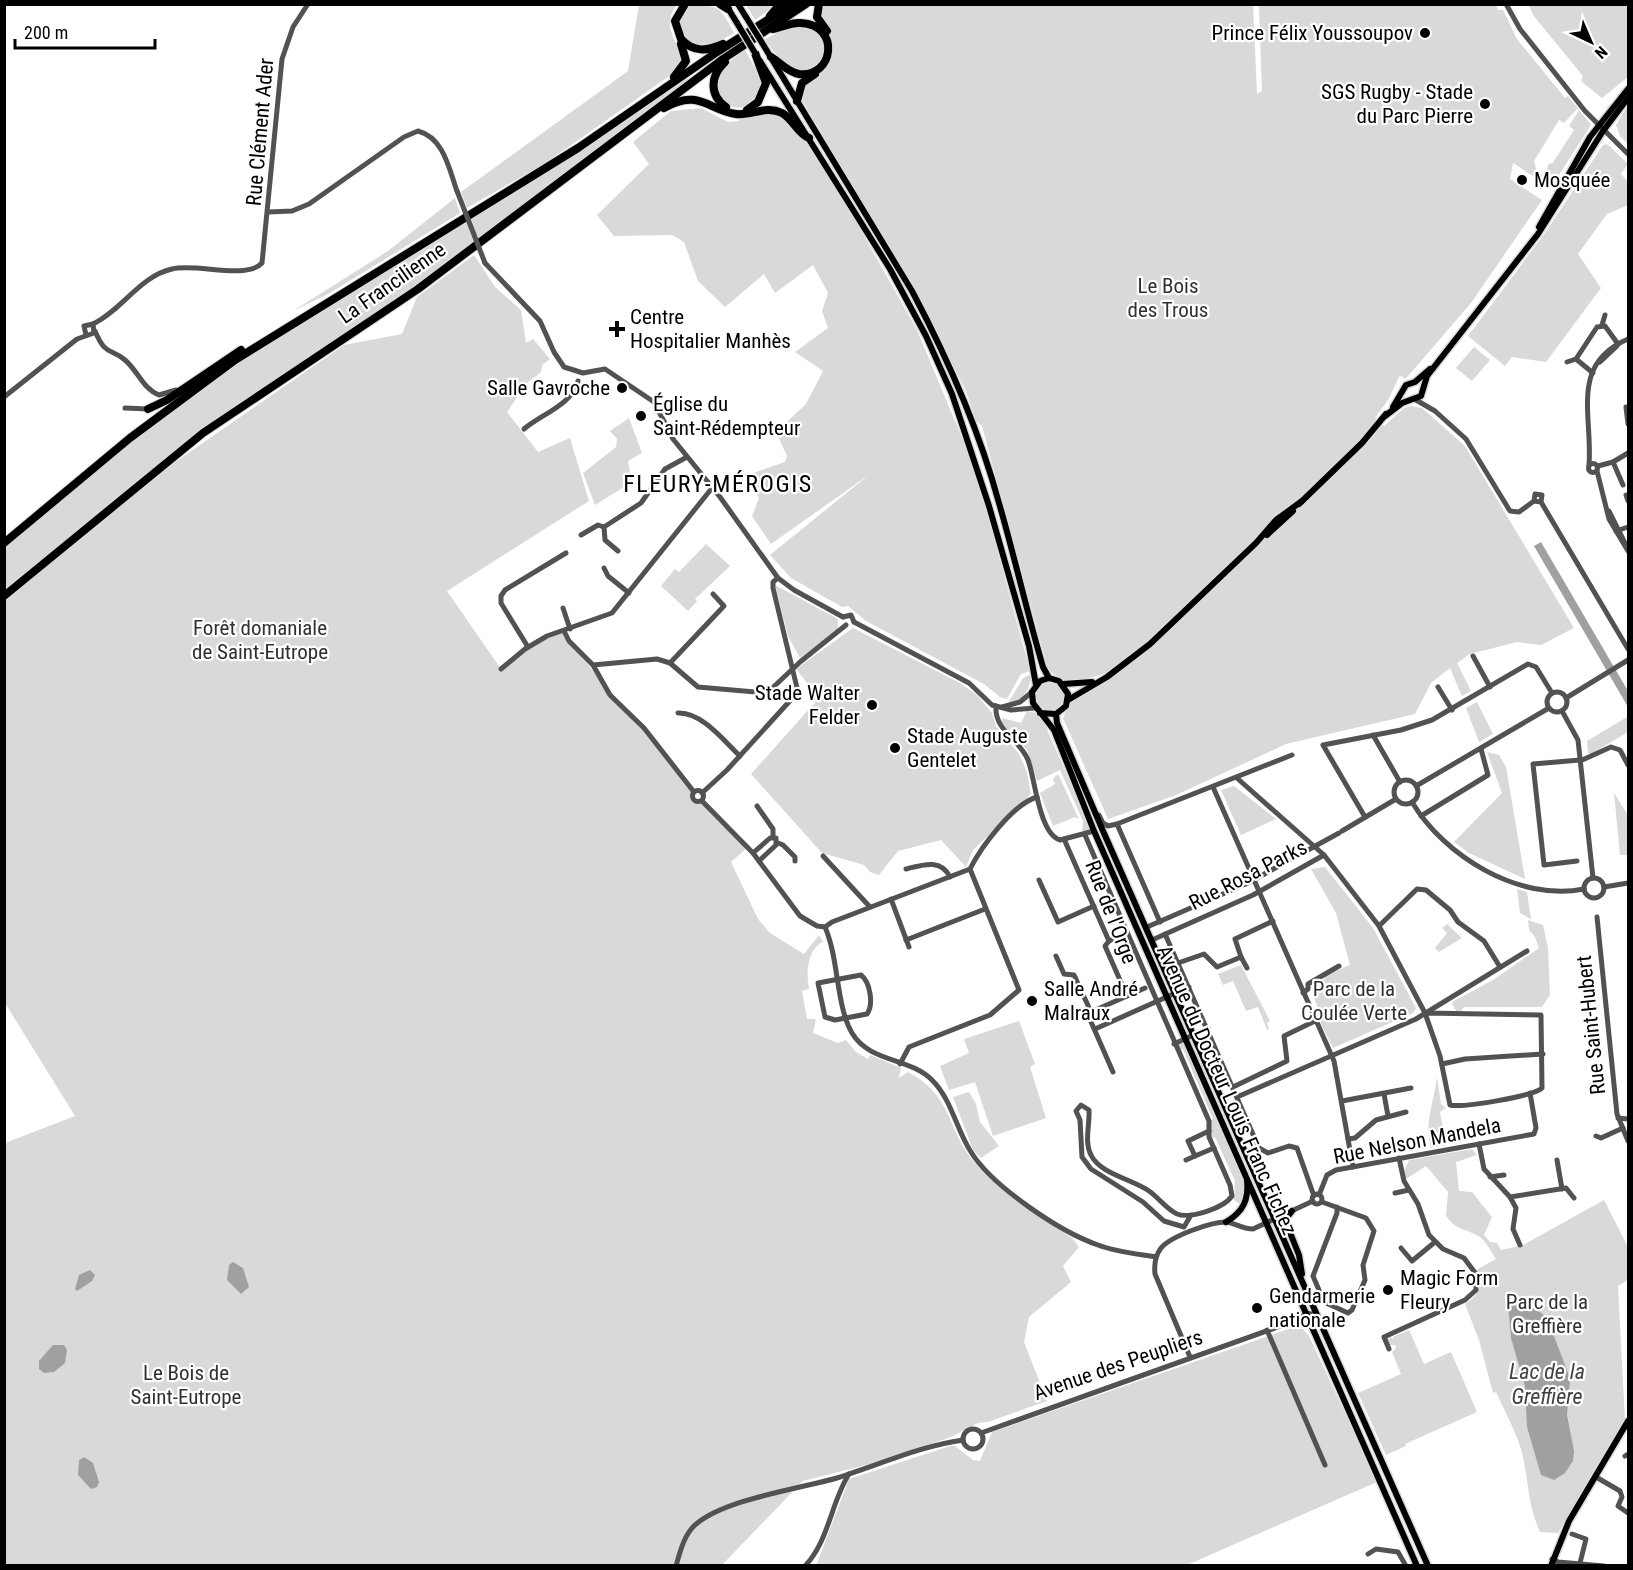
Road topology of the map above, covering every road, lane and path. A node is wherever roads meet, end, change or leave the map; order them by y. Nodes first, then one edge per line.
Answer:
1 (308, 4) edge
2 (683, 4) edge
3 (720, 4) edge
4 (738, 4) edge
5 (780, 4) edge
6 (793, 4) edge
7 (806, 4) edge
8 (819, 4) edge
9 (1506, 4) edge
10 (727, 7) edge
11 (768, 20) junction
12 (769, 29) junction
13 (733, 42) junction
14 (730, 53) junction
15 (755, 53) junction
16 (771, 57) junction
17 (669, 86) junction
18 (1629, 89) edge
19 (1629, 98) edge
20 (797, 101) junction
21 (652, 112) junction
22 (1601, 128) junction
23 (809, 138) junction
24 (1629, 154) edge
25 (268, 212) junction
26 (1605, 315) dead end
27 (290, 325) junction
28 (1602, 325) junction
29 (94, 328) junction
30 (85, 332) junction
31 (1629, 339) edge
32 (1618, 344) junction
33 (1576, 359) junction
34 (1440, 360) junction
35 (1567, 362) dead end
36 (574, 372) junction
37 (1593, 373) junction
38 (583, 374) junction
39 (195, 379) junction
40 (578, 381) junction
41 (1415, 382) junction
42 (1422, 391) junction
43 (1404, 392) junction
44 (4, 397) edge
45 (1413, 400) junction
46 (1626, 407) dead end
47 (125, 408) dead end
48 (148, 409) joint
49 (1434, 411) junction
50 (1385, 416) junction
51 (1629, 424) edge
52 (524, 429) dead end
53 (1629, 453) edge
54 (687, 457) junction
55 (1613, 462) junction
56 (1594, 468) junction
57 (1623, 485) dead end
58 (712, 488) junction
59 (1534, 501) junction
60 (1541, 502) junction
61 (1629, 526) edge
62 (604, 527) junction
63 (1616, 530) junction
64 (581, 535) dead end
65 (4, 543) edge
66 (1627, 549) edge
67 (618, 551) dead end
68 (566, 554) dead end
69 (604, 568) dead end
70 (778, 578) junction
71 (629, 593) junction
72 (712, 594) dead end
73 (4, 597) edge
74 (563, 608) dead end
75 (843, 617) junction
76 (854, 622) junction
77 (846, 625) junction
78 (567, 630) junction
79 (528, 647) junction
80 (1629, 649) edge
81 (1473, 656) dead end
82 (1629, 660) edge
83 (670, 663) junction
84 (593, 665) junction
85 (793, 668) junction
86 (501, 669) dead end
87 (1107, 676) junction
88 (1049, 678) junction
89 (1064, 684) junction
90 (1036, 685) junction
91 (1438, 687) dead end
92 (1490, 687) junction
93 (1032, 692) junction
94 (1552, 693) junction
95 (1566, 698) junction
96 (1068, 700) junction
97 (997, 707) junction
98 (1549, 708) junction
99 (1038, 710) junction
100 (1452, 710) junction
101 (1562, 711) junction
102 (678, 713) dead end
103 (1056, 714) junction
104 (1373, 735) junction
105 (1481, 749) junction
106 (1292, 755) dead end
107 (740, 756) junction
108 (1580, 761) junction
109 (1629, 765) edge
110 (1238, 779) junction
111 (1400, 782) junction
112 (1416, 786) junction
113 (1084, 787) junction
114 (1213, 787) junction
115 (694, 792) junction
116 (702, 793) junction
117 (1037, 797) junction
118 (1396, 799) junction
119 (702, 801) junction
120 (1412, 802) junction
121 (757, 806) dead end
122 (1421, 816) junction
123 (1365, 817) junction
124 (1117, 824) junction
125 (1094, 831) junction
126 (1085, 835) junction
127 (773, 837) junction
128 (1064, 839) junction
129 (778, 843) junction
130 (1316, 847) junction
131 (753, 853) junction
132 (1324, 855) junction
133 (823, 856) dead end
134 (759, 861) junction
135 (795, 861) dead end
136 (1577, 861) dead end
137 (1284, 864) junction
138 (906, 869) dead end
139 (970, 869) junction
140 (1290, 875) junction
141 (950, 877) junction
142 (1593, 878) junction
143 (1040, 880) dead end
144 (1254, 880) junction
145 (1117, 882) junction
146 (1629, 883) edge
147 (1604, 887) junction
148 (1584, 889) junction
149 (1260, 892) junction
150 (891, 899) junction
151 (1094, 906) junction
152 (870, 907) junction
153 (985, 909) junction
154 (1182, 913) junction
155 (1597, 917) dead end
156 (1273, 921) junction
157 (1160, 922) junction
158 (1186, 925) junction
159 (1379, 926) junction
160 (825, 927) junction
161 (1125, 934) junction
162 (1166, 934) junction
163 (1147, 936) junction
164 (906, 940) junction
165 (1109, 941) junction
166 (909, 947) dead end
167 (1527, 951) dead end
168 (1056, 956) dead end
169 (1241, 957) junction
170 (1178, 963) junction
171 (1339, 966) dead end
172 (1500, 967) junction
173 (1247, 968) dead end
174 (838, 978) junction
175 (1300, 982) junction
176 (1308, 984) junction
177 (1189, 987) junction
178 (1145, 988) dead end
179 (1176, 993) junction
180 (1304, 993) junction
181 (1127, 996) junction
182 (1168, 996) junction
183 (1447, 1000) junction
184 (1155, 1002) junction
185 (1091, 1012) junction
186 (1425, 1013) junction
187 (1451, 1014) junction
188 (846, 1017) junction
189 (1316, 1021) junction
190 (1208, 1028) junction
191 (1095, 1029) junction
192 (1194, 1035) junction
193 (1186, 1038) junction
194 (1174, 1044) junction
195 (1543, 1054) junction
196 (1331, 1056) junction
197 (1289, 1058) junction
198 (900, 1064) junction
199 (1442, 1064) junction
200 (1113, 1072) dead end
201 (1295, 1072) junction
202 (1233, 1087) junction
203 (1411, 1088) dead end
204 (1530, 1093) junction
205 (1384, 1094) junction
206 (1237, 1096) junction
207 (1342, 1101) junction
208 (1406, 1112) dead end
209 (1388, 1116) junction
210 (1618, 1118) junction
211 (1629, 1119) edge
212 (1623, 1128) junction
213 (1209, 1131) junction
214 (1596, 1136) dead end
215 (1348, 1139) junction
216 (1629, 1141) edge
217 (1479, 1144) junction
218 (1214, 1148) junction
219 (1195, 1156) junction
220 (1399, 1158) junction
221 (1186, 1160) dead end
222 (1557, 1161) dead end
223 (1353, 1167) junction
224 (1246, 1173) junction
225 (1504, 1175) dead end
226 (1490, 1177) junction
227 (1562, 1189) junction
228 (1409, 1190) junction
229 (1395, 1193) dead end
230 (1316, 1197) junction
231 (1510, 1197) junction
232 (1574, 1198) dead end
233 (1337, 1207) junction
234 (1211, 1209) junction
235 (1292, 1211) junction
236 (1191, 1215) junction
237 (1275, 1219) junction
238 (1226, 1222) junction
239 (1215, 1223) junction
240 (1268, 1223) junction
241 (1435, 1242) junction
242 (1520, 1245) dead end
243 (1401, 1248) dead end
244 (1156, 1257) junction
245 (1302, 1281) junction
246 (1317, 1315) junction
247 (1304, 1316) junction
248 (1267, 1330) junction
249 (1389, 1349) dead end
250 (1191, 1357) junction
251 (1629, 1421) edge
252 (981, 1432) junction
253 (963, 1440) junction
254 (1325, 1465) dead end
255 (849, 1474) junction
256 (1596, 1478) junction
257 (1629, 1513) edge
258 (1572, 1534) dead end
259 (1368, 1554) dead end
260 (1555, 1563) edge
261 (1580, 1563) junction
262 (1427, 1564) edge
263 (1417, 1565) edge
264 (676, 1566) edge
265 (805, 1566) edge
266 (1406, 1566) edge
267 (1604, 1566) edge

1 - 25 street, Rue Clément Ader
2 - 13 highway
2 - 17 highway
3 - 10 highway
4 - 16 main road, bridge
5 - 11 highway
6 - 11 highway, La Francilienne
7 - 12 highway, La Francilienne
8 - 20 highway
9 - 22 street
10 - 15 main road, bridge
11 - 13 highway, La Francilienne
12 - 14 highway, La Francilienne
12 - 16 highway
13 - 17 highway, La Francilienne
14 - 15 highway
14 - 21 highway, La Francilienne
15 - 23 main road
16 - 20 main road
17 - 27 highway, La Francilienne
18 - 22 main road
19 - 22 main road
20 - 88 main road
21 - 23 highway
21 - 73 highway, La Francilienne
22 - 24 street
22 - 34 main road
23 - 90 main road
25 - 29 street, Rue Clément Ader
25 - 36 street, bridge
26 - 28 street
27 - 39 highway
27 - 65 highway, La Francilienne
28 - 32 street
28 - 33 street
29 - 30 street
29 - 30 street
29 - 39 street
30 - 44 street
31 - 32 street
32 - 37 street
33 - 35 street
33 - 37 street
34 - 41 main road
34 - 42 main road
36 - 38 street
36 - 40 street
37 - 56 street
38 - 40 street
38 - 54 street
39 - 48 highway
40 - 52 street
41 - 42 main road
41 - 43 main road
42 - 45 main road
42 - 49 street
43 - 45 main road
43 - 50 main road
45 - 49 street
45 - 50 main road
46 - 51 street
47 - 48 street
49 - 59 street
50 - 87 main road
53 - 55 street
54 - 58 street
54 - 62 street
55 - 56 street
55 - 57 street
56 - 63 street
58 - 70 street
58 - 71 street
59 - 60 street
59 - 60 street
60 - 80 street
61 - 63 street
62 - 64 street
62 - 67 street
63 - 66 street
68 - 79 street
69 - 71 street
70 - 75 street
70 - 85 street
71 - 78 street
72 - 83 street
74 - 78 street
75 - 76 street
75 - 77 street
76 - 77 street
76 - 97 street
77 - 85 street
78 - 79 street
78 - 84 street
79 - 86 street
81 - 92 street
82 - 95 street
83 - 84 street
83 - 85 street
84 - 115 street
85 - 107 street
87 - 89 main road
87 - 96 main road
88 - 89 main road
88 - 90 main road
89 - 96 main road
90 - 93 main road
91 - 100 street
92 - 94 street
92 - 100 street
93 - 97 street
93 - 99 main road
94 - 95 street
94 - 98 street
95 - 101 street
96 - 103 main road
97 - 99 street
97 - 117 street
98 - 101 street
98 - 105 street
99 - 103 main road
99 - 125 main road, Avenue du Docteur Louis Franc Fichez
100 - 104 street
101 - 108 street
102 - 107 street
103 - 113 main road, Avenue du Docteur Louis Franc Fichez
104 - 111 street
104 - 123 street
105 - 112 street
105 - 122 street
106 - 110 street
107 - 116 street
108 - 109 street
108 - 136 street
108 - 142 street
110 - 114 street
110 - 130 street
111 - 112 street
111 - 118 street
112 - 120 street
113 - 124 street
113 - 163 main road, Avenue du Docteur Louis Franc Fichez
114 - 124 street
114 - 144 street
115 - 116 street
115 - 119 street
116 - 119 street
117 - 128 street
117 - 139 street
118 - 120 street
118 - 123 street, Rue Rosa Parks
119 - 131 street
120 - 122 street
121 - 127 street
122 - 148 street
123 - 130 street, Rue Rosa Parks
124 - 157 street
125 - 126 street
125 - 145 main road, Avenue du Docteur Louis Franc Fichez
126 - 128 street
126 - 161 street
127 - 129 street
127 - 131 street
128 - 151 street, Rue de l'Orge
129 - 134 street
129 - 135 street
130 - 132 street
130 - 137 street, Rue Rosa Parks
131 - 134 street
132 - 140 street, Rue Rosa Parks
132 - 159 street
133 - 152 street
134 - 160 street
137 - 140 street
137 - 144 street, Rue Rosa Parks
138 - 141 street
139 - 141 street
139 - 153 street
140 - 149 street, Rue Rosa Parks
141 - 150 street
142 - 147 street
142 - 148 street
143 - 151 street
144 - 149 street
144 - 154 street, Rue Rosa Parks
145 - 163 main road, Avenue du Docteur Louis Franc Fichez
145 - 163 main road
146 - 147 street
147 - 148 street
149 - 156 street
149 - 158 street, Rue Rosa Parks
150 - 152 street
150 - 164 street
151 - 165 street, Rue de l'Orge
152 - 160 street
153 - 164 street
153 - 198 street
154 - 157 street, Rue Rosa Parks
154 - 158 street, Rue Rosa Parks
155 - 210 street, Rue Saint-Hubert
156 - 169 street
156 - 175 street
157 - 163 street, Rue Rosa Parks
158 - 162 street, Rue Rosa Parks
159 - 172 street
159 - 186 street
160 - 174 street
161 - 165 street
161 - 184 street
162 - 163 street, Rue Rosa Parks
162 - 170 street
163 - 179 main road, Avenue du Docteur Louis Franc Fichez
163 - 182 main road, Avenue du Docteur Louis Franc Fichez
164 - 166 street
165 - 181 street, Rue de l'Orge
167 - 172 street
168 - 185 street
169 - 170 street
169 - 173 street
170 - 177 street
171 - 176 street
172 - 183 street
174 - 188 street
174 - 188 street
174 - 188 street
175 - 176 street
175 - 180 street
176 - 180 street
177 - 179 street
177 - 190 street
178 - 181 street
179 - 182 street
179 - 192 main road, Avenue du Docteur Louis Franc Fichez
180 - 189 street
181 - 185 street
182 - 184 street
182 - 193 main road, Avenue du Docteur Louis Franc Fichez
183 - 186 street
183 - 187 street
184 - 191 street
184 - 194 street
185 - 191 street
186 - 187 street
186 - 196 street
186 - 199 street
187 - 195 street
188 - 198 street
189 - 196 street
189 - 197 street
190 - 192 street
190 - 202 street
191 - 200 street
192 - 193 street
192 - 237 main road, Avenue du Docteur Louis Franc Fichez
193 - 194 street
193 - 224 main road, Avenue du Docteur Louis Franc Fichez
194 - 213 street
195 - 199 street
195 - 204 street
196 - 201 street
196 - 207 street
197 - 201 street
197 - 202 street
198 - 244 street
199 - 204 street
201 - 206 street
202 - 206 street
203 - 205 street
204 - 217 street, Rue Nelson Mandela
205 - 207 street
205 - 209 street
206 - 230 street
207 - 215 street
208 - 209 street
209 - 215 street
210 - 211 street
210 - 212 street, Rue Saint-Hubert
212 - 214 street
212 - 216 street, Rue Saint-Hubert
213 - 218 street
213 - 219 street
215 - 223 street
217 - 220 street, Rue Nelson Mandela
217 - 226 street
218 - 219 street
218 - 234 street
219 - 221 street
220 - 223 street, Rue Nelson Mandela
220 - 228 street
222 - 227 street
223 - 230 street, Rue Nelson Mandela
224 - 237 main road
224 - 238 main road
224 - 240 main road, Avenue du Docteur Louis Franc Fichez
225 - 226 street
226 - 231 street
227 - 231 street
227 - 232 street
228 - 229 street
228 - 241 street
230 - 233 street
230 - 235 street
231 - 242 street
233 - 233 street
234 - 236 street
234 - 239 street
235 - 237 street
235 - 245 main road
236 - 236 street
237 - 240 street
237 - 245 main road, Avenue du Docteur Louis Franc Fichez
238 - 239 street
238 - 240 street
239 - 244 street
240 - 245 main road
240 - 247 main road, Avenue du Docteur Louis Franc Fichez
241 - 243 street
241 - 249 street
244 - 250 street
245 - 246 main road, Avenue du Docteur Louis Franc Fichez
246 - 247 street
246 - 262 main road, Avenue du Docteur Louis Franc Fichez
247 - 248 street, Avenue des Peupliers
247 - 263 main road, Avenue du Docteur Louis Franc Fichez
248 - 250 street, Avenue des Peupliers
248 - 254 street
250 - 252 street, Avenue des Peupliers
251 - 256 main road
252 - 253 street, Avenue des Peupliers
252 - 253 street, Avenue des Peupliers
253 - 255 street, Avenue des Peupliers
255 - 264 street, Avenue des Peupliers
255 - 265 street
256 - 257 street
256 - 260 main road
256 - 260 main road
258 - 261 street
259 - 266 street
260 - 261 street
261 - 267 street

